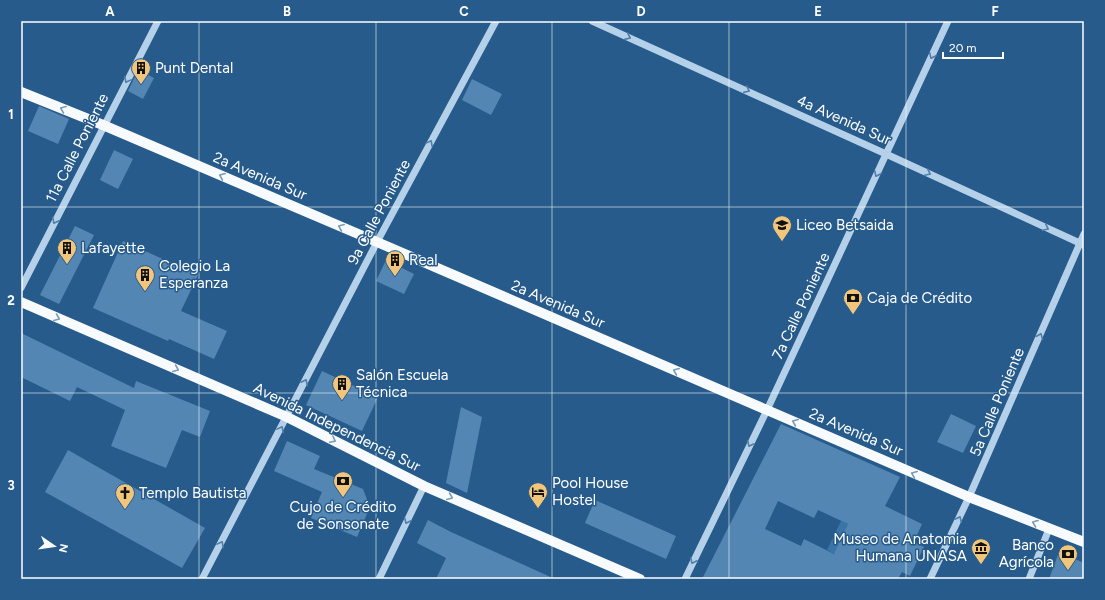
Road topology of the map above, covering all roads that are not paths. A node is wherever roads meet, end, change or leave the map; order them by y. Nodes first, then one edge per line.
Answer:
1 (158, 21) edge
2 (496, 21) edge
3 (592, 21) edge
4 (948, 21) edge
5 (21, 92) edge
6 (103, 126) junction
7 (886, 154) junction
8 (1084, 234) edge
9 (377, 242) junction
10 (1082, 244) edge
11 (21, 288) edge
12 (21, 302) edge
13 (767, 410) junction
14 (287, 417) junction
15 (424, 486) junction
16 (970, 497) junction
17 (1049, 529) junction
18 (1084, 542) edge
19 (202, 579) edge
20 (379, 579) edge
21 (640, 579) edge
22 (684, 579) edge
23 (930, 579) edge
24 (1029, 579) edge

1 -> 6 street, 11a Calle Poniente
9 -> 2 street, 9a Calle Poniente
3 -> 7 street, 4a Avenida Sur
4 -> 7 street, 7a Calle Poniente
6 -> 5 main road, 2a Avenida Sur
9 -> 6 main road, 2a Avenida Sur
6 -> 11 street, 11a Calle Poniente
7 -> 10 street, 4a Avenida Sur
7 -> 13 street, 7a Calle Poniente
8 - 10 street, 5a Calle Poniente
13 -> 9 main road, 2a Avenida Sur
14 -> 9 street, 9a Calle Poniente
16 -> 10 street, 5a Calle Poniente
12 -> 14 main road, Avenida Independencia Sur
16 -> 13 main road, 2a Avenida Sur
13 -> 22 street, 7a Calle Poniente
14 -> 15 main road, Avenida Independencia Sur
19 -> 14 street, 9a Calle Poniente
15 -> 20 street
15 -> 21 main road, Avenida Independencia Sur
17 -> 16 main road, 2a Avenida Sur
23 -> 16 street, 5a Calle Poniente
17 - 18 main road, 2a Avenida Sur
17 - 24 street

